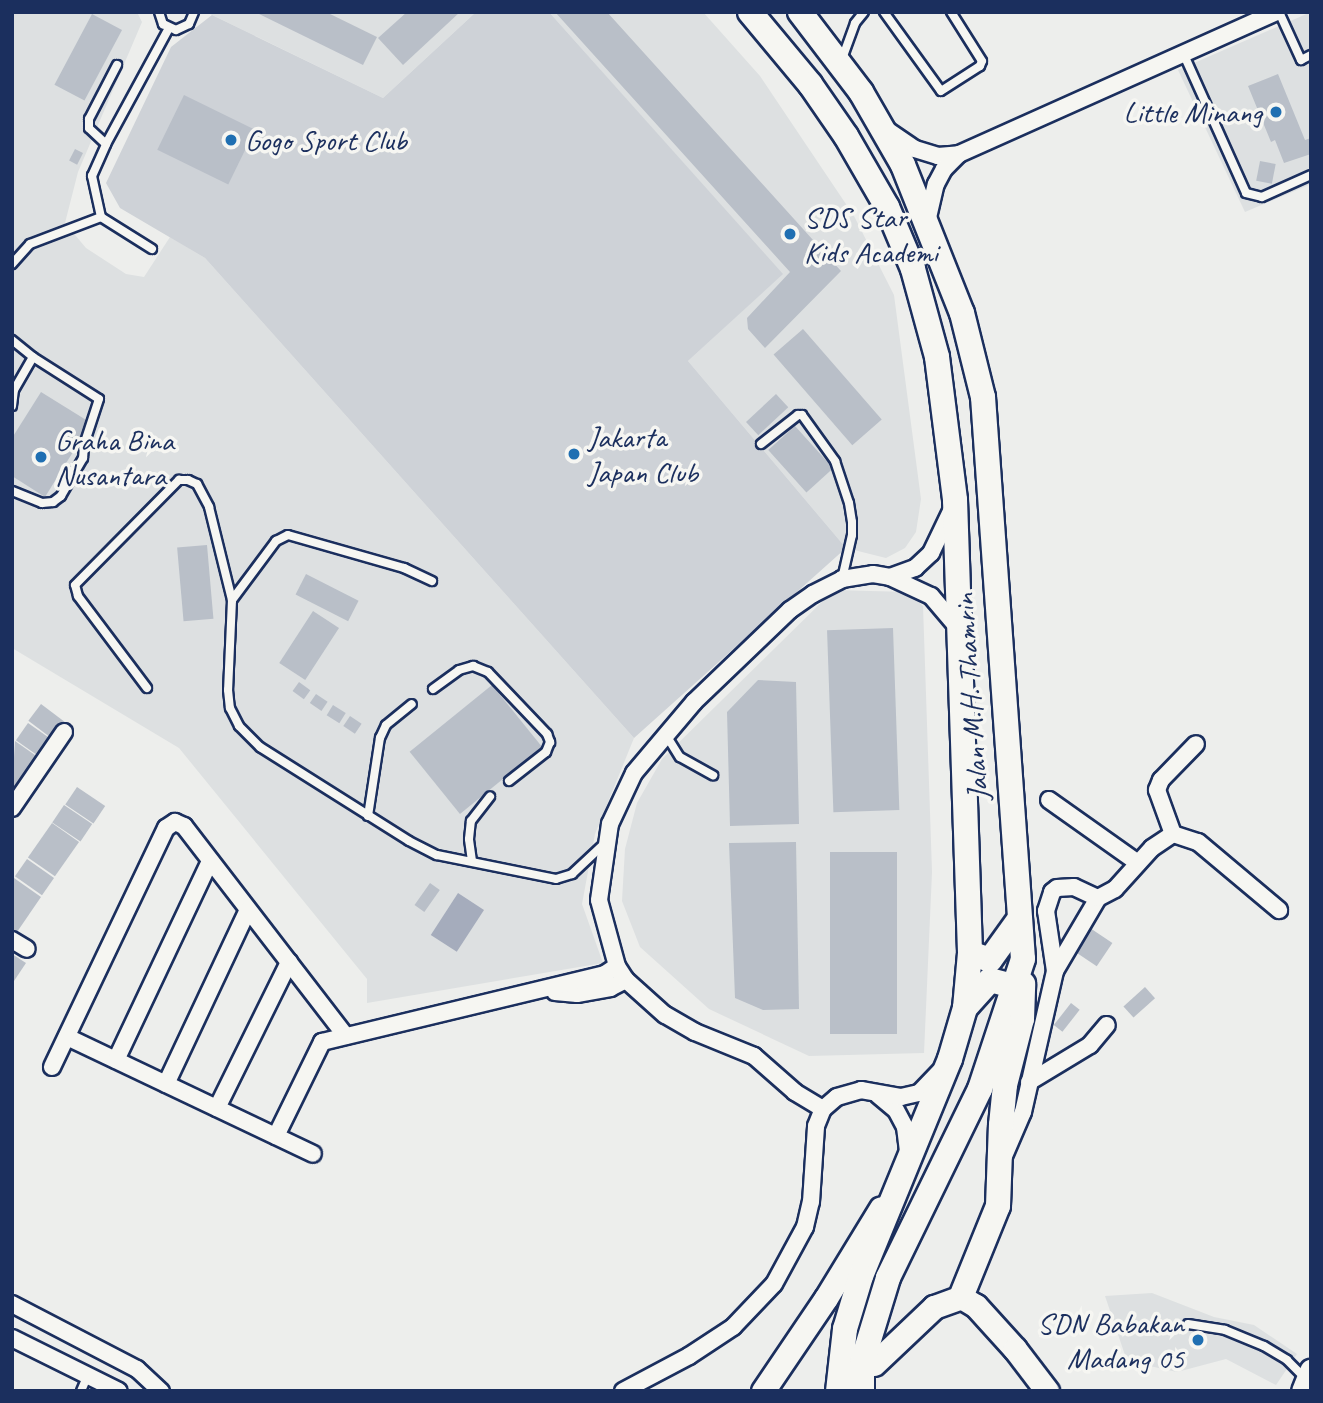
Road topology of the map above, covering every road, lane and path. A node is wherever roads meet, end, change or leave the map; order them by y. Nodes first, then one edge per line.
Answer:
1 (159, 12) edge
2 (194, 12) edge
3 (750, 12) edge
4 (800, 12) edge
5 (864, 12) edge
6 (884, 12) edge
7 (951, 12) edge
8 (1278, 12) edge
9 (169, 28) junction
10 (1184, 55) junction
11 (1311, 55) edge
12 (841, 63) junction
13 (117, 65) dead end
14 (884, 127) junction
15 (106, 144) junction
16 (959, 154) junction
17 (1311, 176) edge
18 (101, 217) junction
19 (927, 222) junction
20 (152, 248) dead end
21 (942, 259) junction
22 (12, 264) edge
23 (914, 269) junction
24 (12, 340) edge
25 (33, 357) junction
26 (12, 406) edge
27 (761, 444) dead end
28 (12, 491) edge
29 (955, 500) junction
30 (890, 577) junction
31 (842, 579) junction
32 (432, 581) dead end
33 (232, 600) junction
34 (961, 631) junction
35 (147, 688) dead end
36 (433, 689) dead end
37 (412, 704) dead end
38 (64, 732) dead end
39 (666, 736) junction
40 (1196, 744) dead end
41 (713, 775) dead end
42 (509, 781) dead end
43 (489, 797) dead end
44 (1049, 800) dead end
45 (12, 808) edge
46 (368, 816) junction
47 (1173, 834) junction
48 (605, 843) junction
49 (210, 861) junction
50 (472, 861) junction
51 (1138, 863) junction
52 (1098, 898) junction
53 (248, 910) junction
54 (1279, 910) dead end
55 (1018, 921) junction
56 (970, 953) junction
57 (1023, 959) junction
58 (289, 962) junction
59 (1055, 971) junction
60 (622, 973) junction
61 (1013, 986) junction
62 (965, 1008) junction
63 (1107, 1025) dead end
64 (346, 1036) junction
65 (67, 1037) junction
66 (950, 1059) junction
67 (116, 1060) junction
68 (52, 1067) dead end
69 (1029, 1082) junction
70 (166, 1084) junction
71 (876, 1094) junction
72 (217, 1108) junction
73 (823, 1109) junction
74 (276, 1136) junction
75 (313, 1154) dead end
76 (909, 1161) junction
77 (999, 1168) junction
78 (961, 1297) junction
79 (12, 1304) edge
80 (1188, 1324) dead end
81 (12, 1338) edge
82 (120, 1361) junction
83 (874, 1364) dead end
84 (1307, 1380) edge
85 (84, 1384) edge
86 (114, 1388) edge
87 (162, 1391) edge
88 (624, 1391) edge
89 (763, 1391) edge
90 (838, 1391) edge
91 (862, 1391) edge
92 (1047, 1391) edge

1 - 9 lane
2 - 9 lane
3 - 23 main road, Jalan M.H. Thamrin
4 - 12 main road, Jalan M.H. Thamrin
5 - 12 lane
6 - 7 lane
8 - 10 street
8 - 11 lane
9 - 15 lane
10 - 16 street
10 - 17 lane
12 - 14 main road, Jalan M.H. Thamrin
13 - 15 lane
14 - 16 street
14 - 19 main road, Jalan M.H. Thamrin
15 - 18 lane
16 - 19 street
18 - 20 lane
18 - 22 lane
19 - 21 main road, Jalan M.H. Thamrin
21 - 23 main road
21 - 55 main road, Jalan M.H. Thamrin
23 - 29 main road, Jalan M.H. Thamrin
24 - 25 lane
25 - 26 lane
25 - 28 lane
27 - 31 lane
29 - 30 street
29 - 34 main road, Jalan M.H. Thamrin
30 - 31 street
30 - 34 street
31 - 39 street
32 - 33 lane
33 - 35 lane
33 - 46 lane
34 - 56 main road, Jalan M.H. Thamrin
36 - 42 lane
37 - 46 lane
38 - 45 street
39 - 41 lane
39 - 48 street
40 - 47 street
43 - 50 lane
44 - 51 street
46 - 50 lane
47 - 51 street
47 - 54 street
48 - 50 lane
48 - 60 street
49 - 53 street
49 - 65 street
49 - 67 street
51 - 52 street
52 - 59 street
52 - 59 street
53 - 58 street
53 - 70 street
55 - 56 main road
55 - 57 main road, Jalan M.H. Thamrin
56 - 62 main road, Jalan M.H. Thamrin
57 - 61 main road, Jalan M.H. Thamrin
57 - 77 main road
58 - 64 street
58 - 72 street
59 - 69 street
60 - 64 street
60 - 73 street
61 - 62 main road
61 - 91 main road, Jalan M.H. Thamrin
62 - 66 main road, Jalan M.H. Thamrin
63 - 69 street
64 - 74 street
65 - 67 street
65 - 68 street
66 - 71 street
66 - 76 main road, Jalan M.H. Thamrin
67 - 70 street
69 - 77 street
70 - 72 street
71 - 73 street
71 - 76 street
72 - 74 street
73 - 88 street
74 - 75 street
76 - 89 main road
76 - 90 main road, Jalan M.H. Thamrin
77 - 78 main road
78 - 83 main road
78 - 92 main road
79 - 82 street
80 - 84 lane
81 - 85 street
82 - 86 street
82 - 87 street
85 - 86 street

